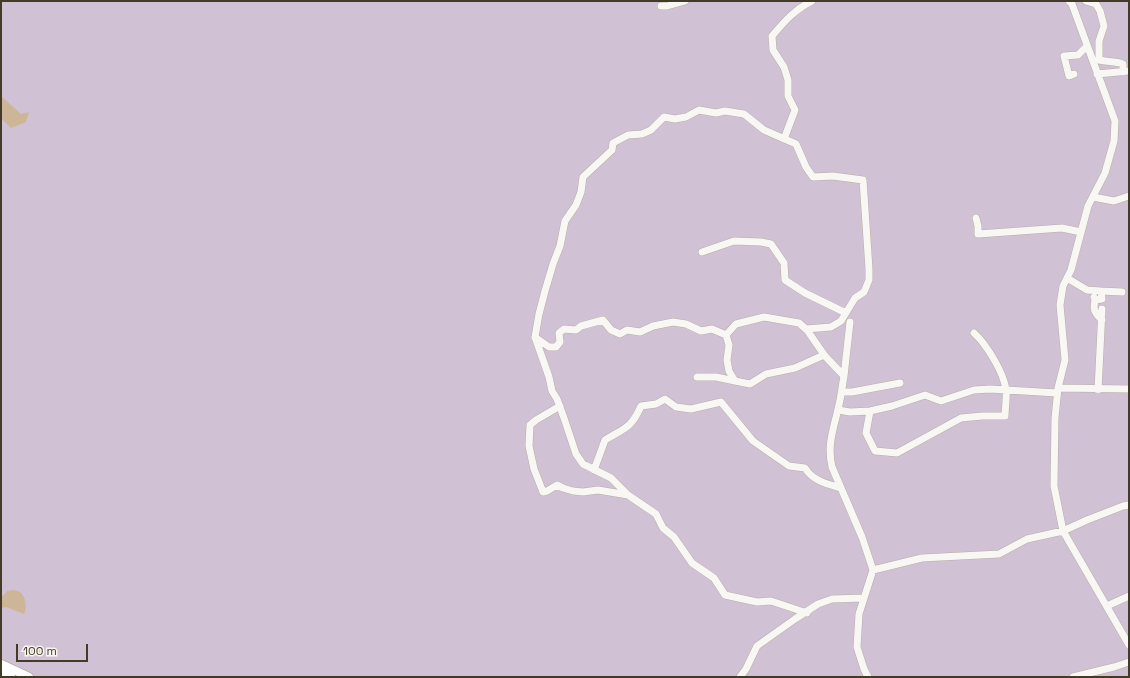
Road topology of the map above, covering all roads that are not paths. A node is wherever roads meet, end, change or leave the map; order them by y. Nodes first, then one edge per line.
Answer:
1 (685, 1) edge
2 (812, 1) edge
3 (1086, 1) edge
4 (1073, 2) edge
5 (661, 6) dead end
6 (1087, 46) junction
7 (1126, 71) edge
8 (1074, 74) dead end
9 (1097, 74) junction
10 (784, 139) junction
11 (1129, 196) edge
12 (1093, 197) junction
13 (976, 218) dead end
14 (1081, 232) junction
15 (702, 252) dead end
16 (1067, 278) junction
17 (1101, 291) junction
18 (1122, 292) dead end
19 (1102, 309) dead end
20 (846, 313) junction
21 (1102, 320) junction
22 (850, 322) dead end
23 (806, 329) junction
24 (974, 333) dead end
25 (726, 336) junction
26 (535, 337) junction
27 (824, 355) junction
28 (844, 376) junction
29 (697, 377) dead end
30 (736, 381) junction
31 (900, 383) dead end
32 (1129, 389) edge
33 (1006, 390) junction
34 (1058, 390) junction
35 (1098, 390) junction
36 (842, 392) junction
37 (560, 406) junction
38 (838, 410) junction
39 (870, 411) junction
40 (594, 470) junction
41 (841, 488) junction
42 (628, 495) junction
43 (1129, 505) edge
44 (1063, 531) junction
45 (873, 570) junction
46 (1129, 596) edge
47 (864, 598) junction
48 (1107, 606) junction
49 (807, 613) junction
50 (1129, 645) edge
51 (1129, 662) edge
52 (1, 664) edge
53 (1, 672) edge
54 (11, 677) edge
55 (29, 677) edge
56 (740, 677) edge
57 (868, 677) edge
58 (1073, 677) edge

1 - 5 street
2 - 10 street
3 - 7 street
4 - 6 street
6 - 8 street
6 - 9 street
7 - 9 street
9 - 12 street
10 - 20 street
10 - 26 street
11 - 12 street
12 - 14 street
13 - 14 street
14 - 16 street
15 - 20 street
16 - 17 street
16 - 34 street
17 - 18 street
17 - 21 street
19 - 21 street
20 - 23 street
21 - 35 street
22 - 28 street
23 - 25 street
23 - 27 street
24 - 33 street
25 - 26 street
25 - 30 street
26 - 37 street
27 - 28 street
27 - 30 street
28 - 36 street
29 - 30 street
31 - 36 street
32 - 35 street
33 - 34 street
33 - 39 street
33 - 39 street
34 - 35 street
34 - 44 street
36 - 38 street
37 - 40 street
37 - 42 street
38 - 39 street
38 - 41 street
40 - 41 street
40 - 42 street
41 - 45 street
42 - 49 street
43 - 44 street
44 - 45 street
44 - 48 street
45 - 47 street
46 - 48 street
47 - 49 street
47 - 57 street
48 - 50 street
49 - 56 street
51 - 58 street
52 - 55 main road
53 - 54 main road

